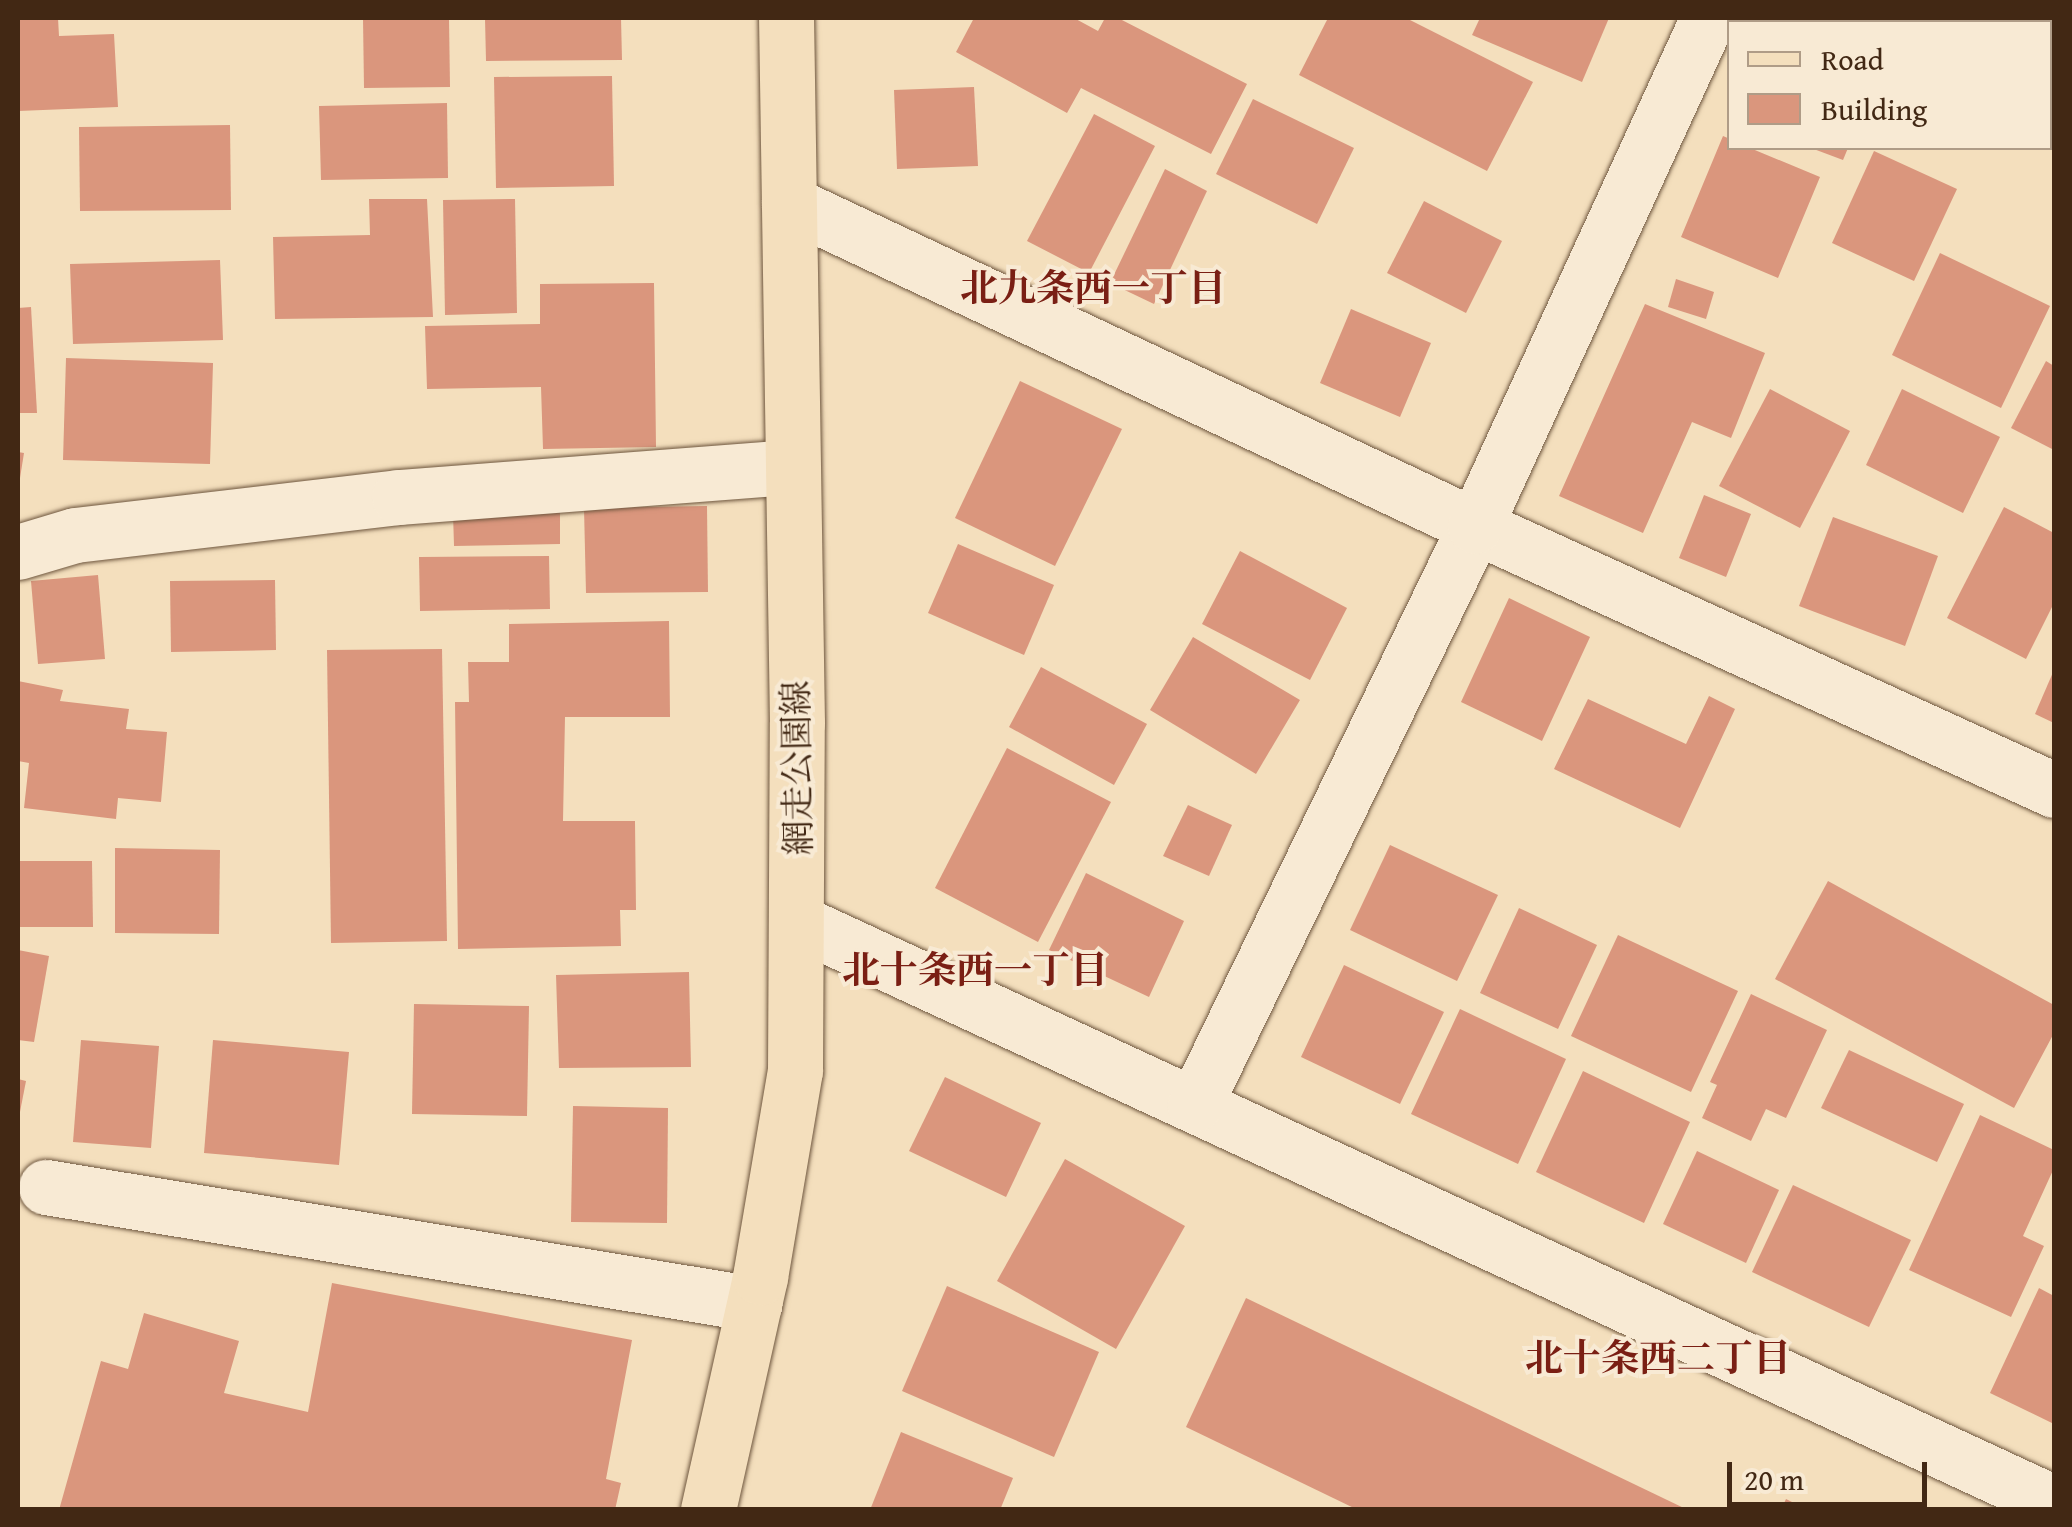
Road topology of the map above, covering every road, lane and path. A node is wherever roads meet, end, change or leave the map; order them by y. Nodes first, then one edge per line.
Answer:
1 (786, 18) edge
2 (1708, 18) edge
3 (789, 204) junction
4 (790, 468) junction
5 (1475, 526) junction
6 (18, 552) edge
7 (2054, 790) edge
8 (798, 922) junction
9 (1195, 1104) junction
10 (46, 1187) dead end
11 (754, 1304) junction
12 (2054, 1503) edge
13 (708, 1510) edge

1 - 3 main road, 網走公園線
2 - 5 street
3 - 4 main road, 網走公園線
3 - 5 street
4 - 6 street
4 - 8 main road, 網走公園線
5 - 7 street
5 - 9 street
8 - 9 street
8 - 11 main road, 網走公園線
9 - 12 street
10 - 11 street
11 - 13 main road, 網走公園線

